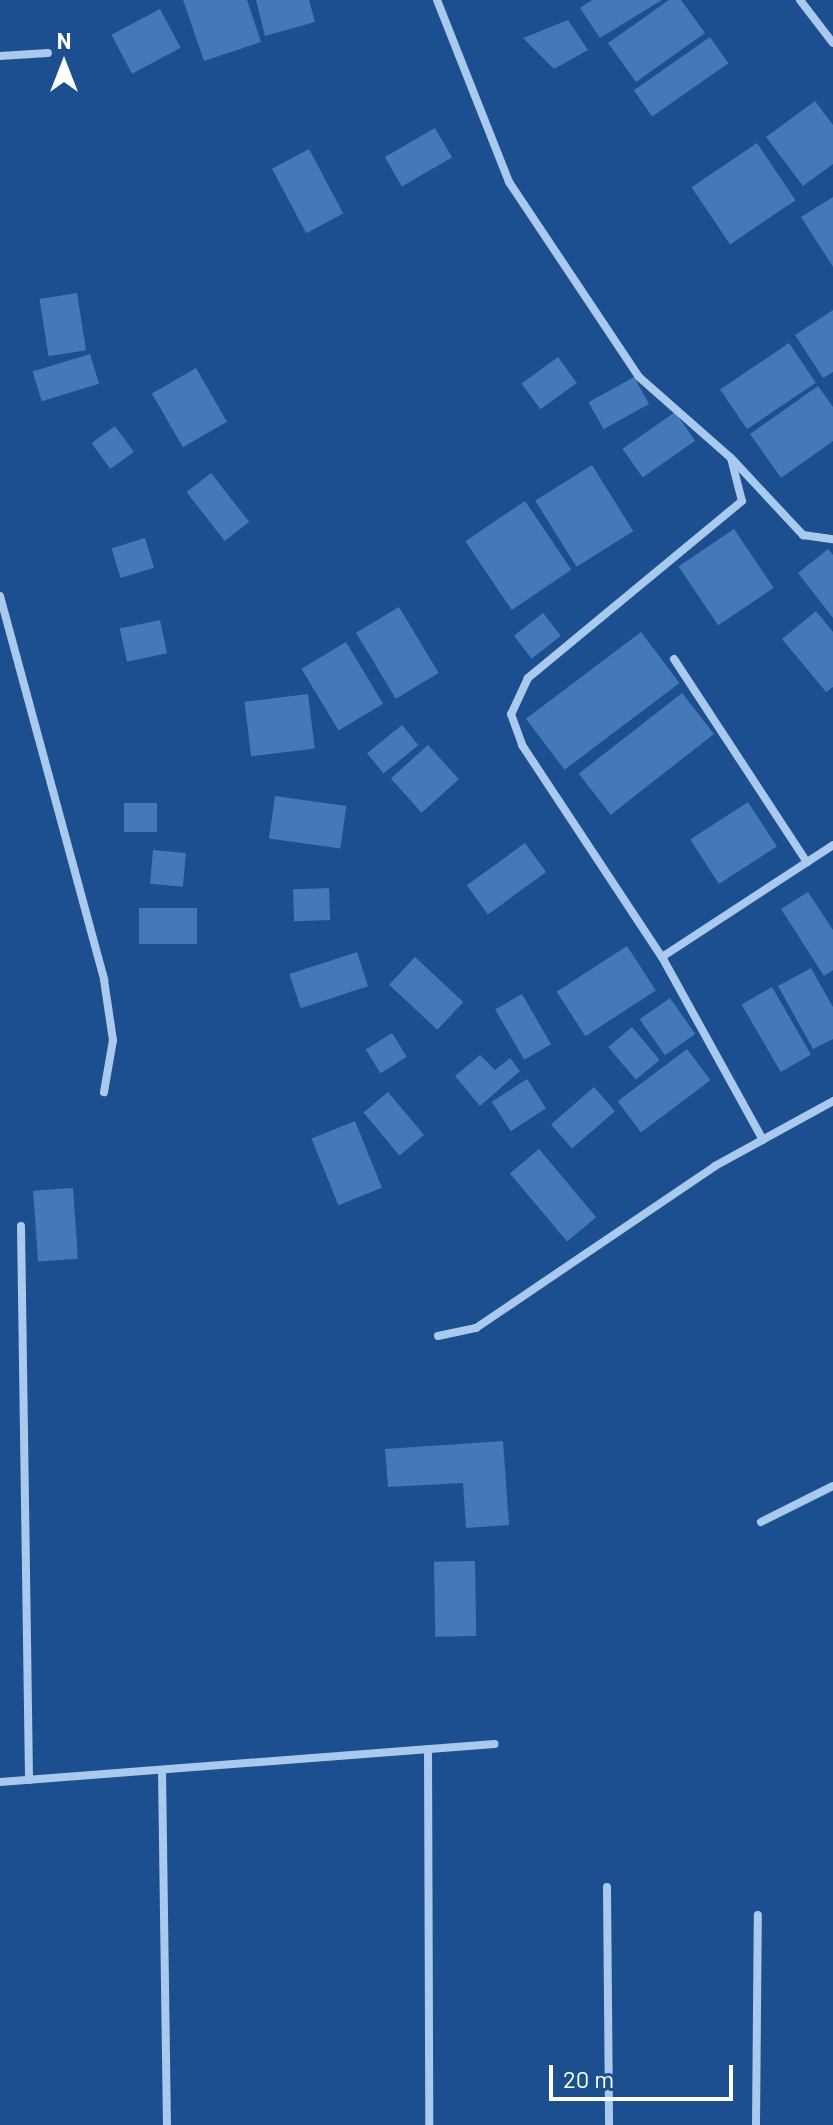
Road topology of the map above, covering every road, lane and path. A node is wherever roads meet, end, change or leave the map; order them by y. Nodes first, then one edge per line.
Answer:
1 (437, 0) edge
2 (800, 0) edge
3 (833, 43) edge
4 (48, 53) dead end
5 (0, 56) edge
6 (731, 458) junction
7 (833, 539) edge
8 (0, 596) edge
9 (674, 659) dead end
10 (833, 845) edge
11 (807, 862) junction
12 (662, 957) junction
13 (104, 1092) dead end
14 (833, 1101) edge
15 (763, 1140) junction
16 (21, 1226) dead end
17 (438, 1336) dead end
18 (833, 1486) edge
19 (761, 1522) dead end
20 (495, 1744) dead end
21 (428, 1749) junction
22 (162, 1770) junction
23 (29, 1780) junction
24 (0, 1782) edge
25 (607, 1887) dead end
26 (758, 1915) dead end
27 (167, 2125) edge
28 (429, 2125) edge
29 (609, 2125) edge
30 (756, 2125) edge

1 - 6 street
2 - 3 street
4 - 5 street
6 - 7 street
6 - 12 street
8 - 13 street
9 - 11 street
10 - 11 street
11 - 12 street
12 - 15 street
14 - 15 street
15 - 17 street
16 - 23 street
18 - 19 street
20 - 21 street
21 - 22 street
21 - 28 street
22 - 23 street
22 - 27 street
23 - 24 street
25 - 29 street
26 - 30 street

